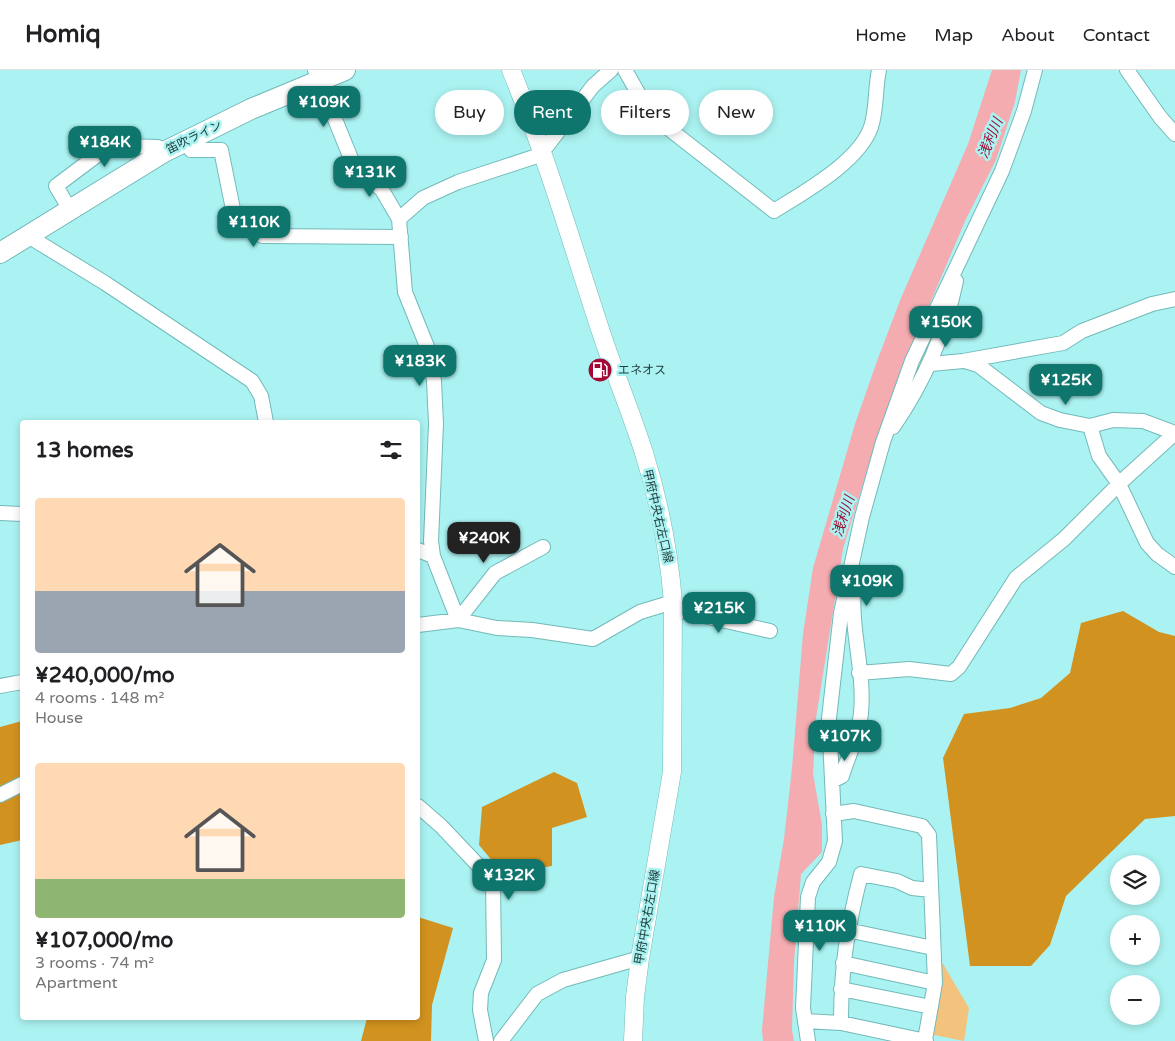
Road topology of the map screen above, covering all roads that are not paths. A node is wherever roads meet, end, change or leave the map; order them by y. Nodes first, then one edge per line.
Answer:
1 (345, 70) edge
2 (512, 70) edge
3 (610, 70) edge
4 (625, 70) edge
5 (879, 70) edge
6 (1035, 70) edge
7 (1127, 70) edge
8 (318, 75) edge
9 (1175, 134) edge
10 (186, 141) junction
11 (164, 152) junction
12 (542, 152) junction
13 (70, 210) junction
14 (399, 219) junction
15 (28, 236) junction
16 (401, 237) junction
17 (0, 253) edge
18 (961, 258) junction
19 (1175, 299) edge
20 (963, 361) junction
21 (931, 364) junction
22 (266, 420) edge
23 (1090, 426) junction
24 (883, 442) junction
25 (1119, 484) junction
26 (0, 513) edge
27 (20, 514) edge
28 (543, 548) dead end
29 (420, 551) edge
30 (433, 556) junction
31 (850, 565) junction
32 (1175, 567) edge
33 (673, 605) junction
34 (458, 620) junction
35 (420, 624) edge
36 (770, 631) dead end
37 (859, 673) junction
38 (20, 682) edge
39 (0, 686) edge
40 (832, 781) junction
41 (20, 785) edge
42 (0, 795) edge
43 (420, 808) edge
44 (833, 814) junction
45 (931, 890) junction
46 (847, 930) junction
47 (934, 948) junction
48 (640, 958) junction
49 (842, 964) junction
50 (935, 983) junction
51 (841, 989) junction
52 (930, 1007) junction
53 (805, 1021) junction
54 (841, 1023) junction
55 (859, 1034) edge
56 (925, 1040) edge
57 (486, 1041) edge
58 (501, 1041) edge
59 (633, 1041) edge
60 (808, 1041) edge

1 - 8 highway, 笛吹ライン
2 - 12 main road, 甲府中央右左口線
3 - 12 street
4 - 5 street
6 - 18 street
7 - 9 street
8 - 10 highway, 笛吹ライン
8 - 14 street
10 - 11 highway, 笛吹ライン
10 - 16 street
11 - 13 highway, 笛吹ライン
11 - 13 street
12 - 14 street
12 - 33 main road, 甲府中央右左口線
13 - 15 highway, 笛吹ライン
14 - 16 street
15 - 17 highway, 笛吹ライン
15 - 22 street
16 - 30 street
18 - 21 street
18 - 24 street
19 - 20 street
20 - 21 street
20 - 23 street
21 - 24 street
23 - 25 street
23 - 25 street
24 - 31 street
25 - 32 street
25 - 37 street
26 - 27 street
28 - 34 street
29 - 30 street
30 - 34 street
31 - 37 street
31 - 40 street
33 - 34 street
33 - 36 street
33 - 48 main road, 甲府中央右左口線
34 - 35 street
37 - 40 street
38 - 39 street
40 - 44 street
41 - 42 street
43 - 57 street
44 - 45 street
44 - 53 street
45 - 46 street
45 - 47 street
46 - 47 street
46 - 49 street
47 - 50 street
48 - 58 street
48 - 59 main road, 甲府中央右左口線
49 - 50 street
49 - 51 street
50 - 52 street
51 - 52 street
51 - 54 street
52 - 56 street
53 - 54 street
53 - 60 street
54 - 55 street
55 - 56 street

